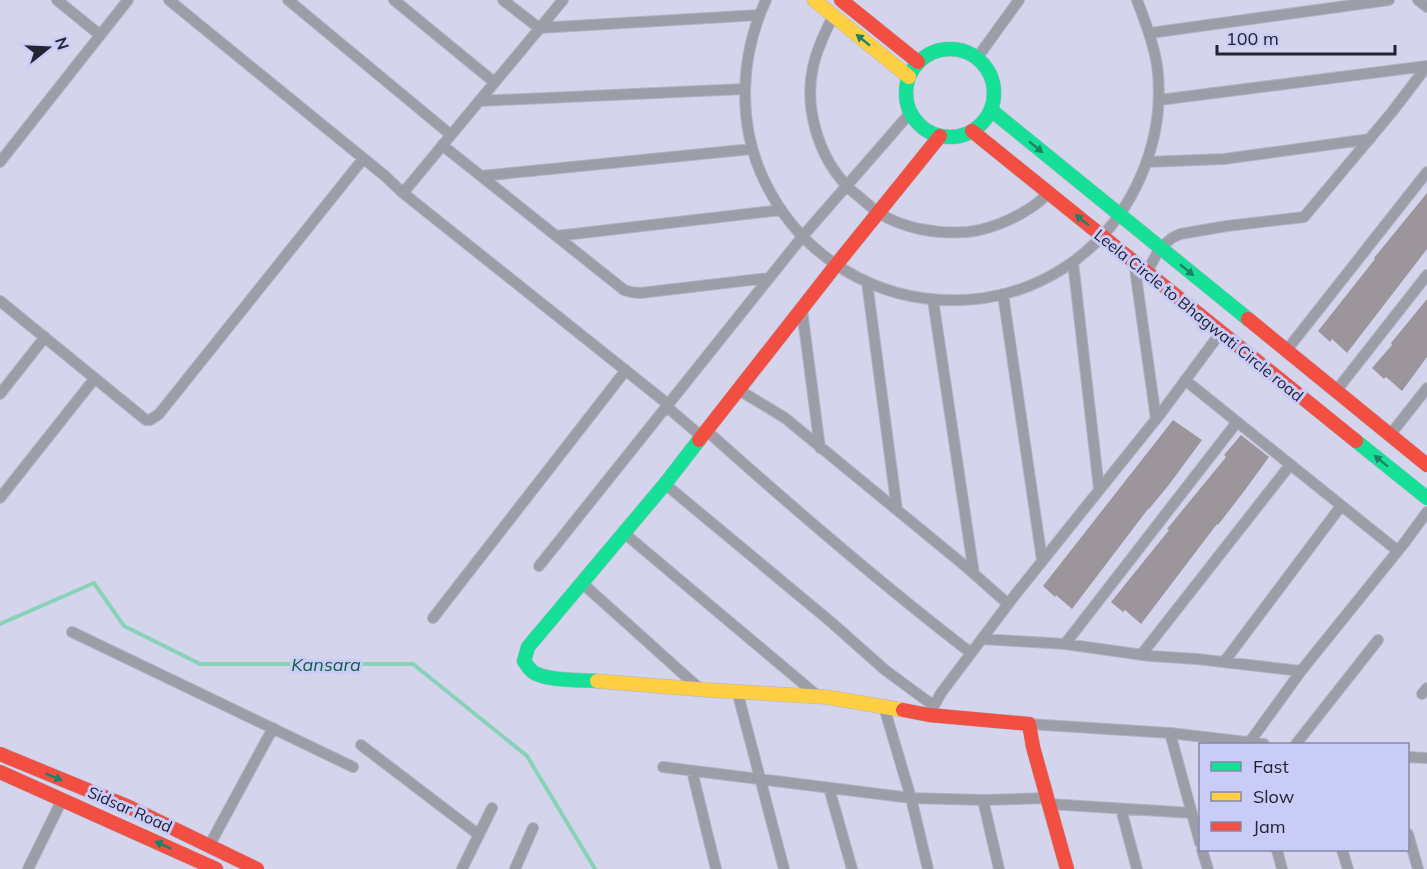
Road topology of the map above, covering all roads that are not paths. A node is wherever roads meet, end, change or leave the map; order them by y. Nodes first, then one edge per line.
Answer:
1 (57, 0) edge
2 (128, 0) edge
3 (169, 0) edge
4 (288, 0) edge
5 (394, 0) edge
6 (503, 0) edge
7 (563, 0) edge
8 (766, 0) edge
9 (814, 0) edge
10 (1019, 0) edge
11 (1137, 0) edge
12 (1389, 0) edge
13 (1418, 0) edge
14 (843, 1) edge
15 (1427, 7) edge
16 (759, 15) junction
17 (834, 16) junction
18 (539, 28) junction
19 (1150, 33) junction
20 (100, 35) junction
21 (977, 58) junction
22 (918, 62) junction
23 (1427, 66) edge
24 (909, 76) junction
25 (494, 82) junction
26 (744, 89) junction
27 (1159, 100) junction
28 (479, 101) junction
29 (991, 110) junction
30 (911, 112) junction
31 (972, 131) junction
32 (450, 135) junction
33 (940, 136) junction
34 (1370, 139) junction
35 (442, 145) junction
36 (752, 149) junction
37 (363, 159) junction
38 (0, 162) edge
39 (1147, 162) junction
40 (1427, 172) edge
41 (481, 176) junction
42 (847, 186) junction
43 (403, 193) junction
44 (1049, 193) junction
45 (781, 210) junction
46 (879, 213) junction
47 (1120, 215) junction
48 (556, 236) junction
49 (1102, 236) junction
50 (802, 237) junction
51 (1160, 248) junction
52 (1073, 262) junction
53 (1134, 262) junction
54 (837, 266) junction
55 (1147, 272) junction
56 (1427, 275) edge
57 (769, 278) junction
58 (867, 282) junction
59 (1003, 294) junction
60 (933, 300) junction
61 (0, 301) edge
62 (802, 310) junction
63 (1221, 332) junction
64 (45, 337) junction
65 (1286, 351) junction
66 (626, 370) junction
67 (95, 378) junction
68 (1185, 380) junction
69 (1427, 388) edge
70 (739, 390) junction
71 (1336, 391) junction
72 (0, 394) edge
73 (668, 406) junction
74 (1156, 419) junction
75 (1237, 422) junction
76 (704, 434) junction
77 (1390, 435) junction
78 (820, 448) junction
79 (1290, 465) junction
80 (1427, 465) edge
81 (665, 484) junction
82 (1099, 489) junction
83 (1426, 494) edge
84 (0, 498) edge
85 (1341, 506) junction
86 (897, 510) junction
87 (1427, 512) edge
88 (624, 533) junction
89 (1398, 551) junction
90 (1042, 560) junction
91 (539, 566) dead end
92 (974, 574) junction
93 (582, 583) junction
94 (1008, 604) junction
95 (433, 618) dead end
96 (72, 632) dead end
97 (982, 639) junction
98 (1378, 640) dead end
99 (1065, 644) junction
100 (971, 653) junction
101 (1140, 655) junction
102 (1224, 662) junction
103 (1301, 671) junction
104 (700, 689) junction
105 (737, 691) junction
106 (819, 697) junction
107 (884, 707) junction
108 (931, 711) junction
109 (1029, 724) junction
110 (273, 728) junction
111 (1170, 733) junction
112 (1242, 743) edge
113 (1250, 743) edge
114 (1297, 743) edge
115 (361, 745) dead end
116 (0, 754) edge
117 (1409, 757) edge
118 (1427, 758) edge
119 (352, 767) dead end
120 (663, 767) dead end
121 (692, 771) junction
122 (0, 772) edge
123 (760, 780) junction
124 (829, 788) junction
125 (911, 798) junction
126 (62, 800) junction
127 (983, 800) junction
128 (1049, 801) junction
129 (492, 808) dead end
130 (1120, 808) junction
131 (1192, 813) junction
132 (533, 828) dead end
133 (479, 835) junction
134 (1199, 839) edge
135 (1409, 840) edge
136 (214, 848) junction
137 (1203, 851) edge
138 (1278, 851) edge
139 (1343, 851) edge
140 (213, 868) edge
141 (28, 869) edge
142 (257, 869) edge
143 (462, 869) edge
144 (515, 869) edge
145 (716, 869) edge
146 (784, 869) edge
147 (852, 869) edge
148 (928, 869) edge
149 (999, 869) edge
150 (1067, 869) edge
151 (1137, 869) edge
152 (1208, 869) edge
153 (1282, 869) edge
154 (1348, 869) edge
155 (1418, 869) edge

1 - 20 street
2 - 20 street
3 - 37 street
4 - 32 street
5 - 25 street
6 - 18 street
7 - 18 street
8 - 16 street
9 - 17 street
10 - 21 street
11 - 19 street
12 - 19 street
13 - 15 street
14 - 22 street
16 - 18 street
16 - 26 street
24 -> 17 street
17 - 42 street
18 - 25 street
19 - 27 street
20 - 38 street
21 - 22 street
21 - 29 street
22 - 24 street
23 - 27 street
23 - 34 street
24 - 30 street
25 - 28 street
26 - 28 street
26 - 36 street
27 - 39 street
28 - 32 street
29 - 31 street
29 -> 47 street, Leela Circle to Bhagwati Circle road
30 - 33 street
30 - 42 street
31 - 33 street
31 - 44 street, Leela Circle to Bhagwati Circle road
32 - 35 street
33 - 46 street
34 - 39 street
34 - 51 street
35 - 41 street
35 - 43 street
36 - 41 street
36 - 45 street
37 - 43 street
37 - 67 street
39 - 47 street
40 - 65 street
41 - 48 street
42 - 46 street
42 - 50 street
43 - 66 street
44 - 46 street
49 -> 44 street, Leela Circle to Bhagwati Circle road
45 - 48 street
45 - 50 street
46 - 54 street
47 - 49 street
47 - 51 street, Leela Circle to Bhagwati Circle road
48 - 57 street
49 - 52 street
49 - 53 street, Leela Circle to Bhagwati Circle road
50 - 54 street
50 - 57 street
51 - 55 street
51 -> 65 street, Leela Circle to Bhagwati Circle road
52 - 59 street
52 - 82 street
53 - 55 street, Leela Circle to Bhagwati Circle road
53 - 74 street
54 - 58 street
54 - 62 street
55 - 63 street, Leela Circle to Bhagwati Circle road
56 - 71 street
57 - 73 street
58 - 60 street
58 - 86 street
59 - 60 street
59 - 90 street
60 - 92 street
61 - 64 street
62 - 70 street
62 - 78 street
63 - 68 street
83 -> 63 street, Leela Circle to Bhagwati Circle road
64 - 67 street
64 - 72 street
65 - 71 street, Leela Circle to Bhagwati Circle road
66 - 73 street
66 - 95 street
67 - 84 street
68 - 74 street
68 - 75 street
69 - 77 street
70 - 76 street
70 - 78 street
71 - 77 street, Leela Circle to Bhagwati Circle road
73 - 76 street
73 - 91 street
74 - 82 street
75 - 79 street
75 - 99 street
76 - 81 street
76 - 100 street
77 - 80 street, Leela Circle to Bhagwati Circle road
78 - 86 street
79 - 85 street
79 - 101 street
81 - 88 street
81 - 108 street
82 - 90 street
85 - 89 street
85 - 102 street
86 - 92 street
87 - 89 street
88 - 93 street
88 - 106 street
89 - 103 street
90 - 94 street
92 - 94 street
93 - 104 street
93 - 104 street
94 - 97 street
96 - 110 street
97 - 99 street
97 - 100 street
98 - 114 street
99 - 101 street
100 - 108 street
101 - 102 street
102 - 103 street
103 - 113 street
104 - 105 street
105 - 106 street
105 - 123 street
106 - 107 street
107 - 108 street
107 - 125 street
108 - 109 street
109 - 111 street
109 - 128 street
110 - 119 street
110 - 136 street
111 - 112 street
111 - 131 street
115 - 133 street
116 -> 136 street, Sidsar Road
117 - 118 street
120 - 121 street
121 - 123 street
121 - 145 street
122 - 126 street, Sidsar Road
123 - 124 street
123 - 146 street
124 - 125 street
124 - 147 street
125 - 127 street
125 - 148 street
140 -> 126 street, Sidsar Road
126 - 141 street
127 - 128 street
127 - 149 street
128 - 130 street
128 - 150 street
129 - 133 street
130 - 131 street
130 - 151 street
131 - 134 street
132 - 144 street
133 - 143 street
135 - 155 street
136 - 140 street
136 - 142 street, Sidsar Road
137 - 152 street
138 - 153 street
139 - 154 street

